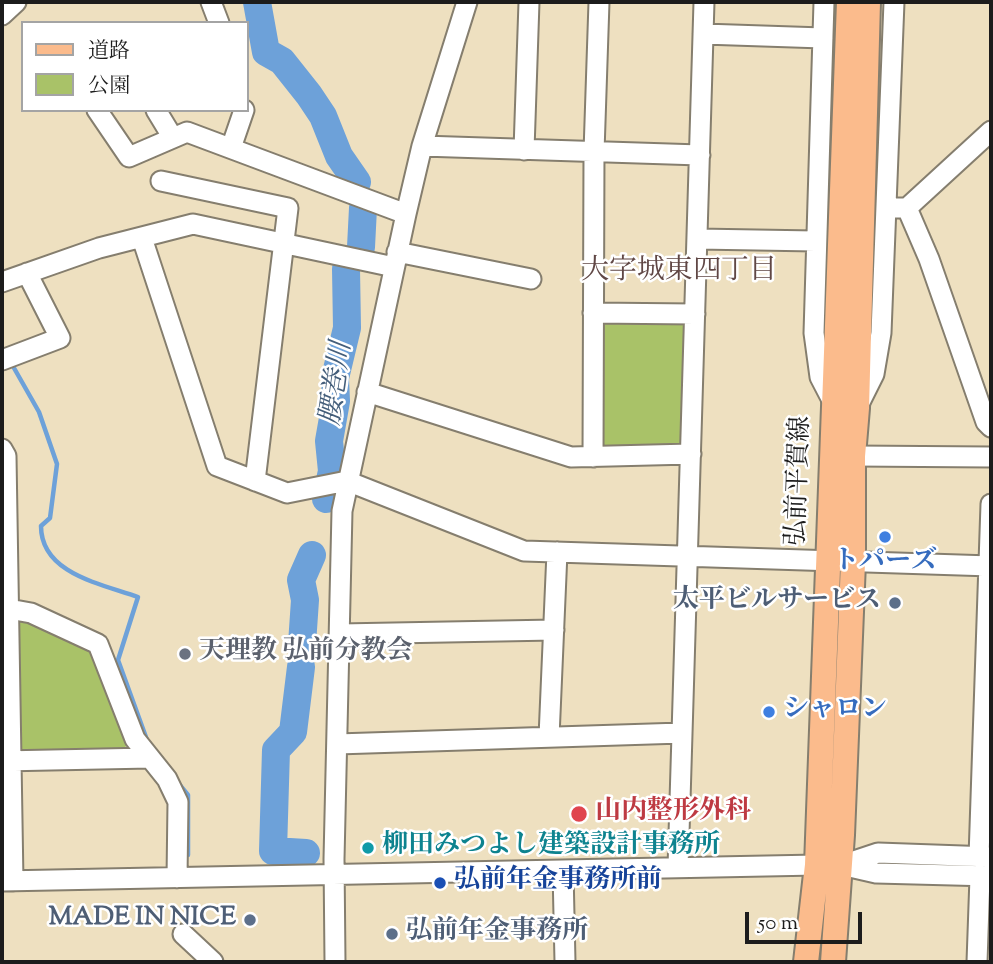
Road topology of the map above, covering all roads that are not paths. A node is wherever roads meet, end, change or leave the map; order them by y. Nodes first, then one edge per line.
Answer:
1 (16, 2) edge
2 (211, 2) edge
3 (467, 2) edge
4 (529, 2) edge
5 (599, 2) edge
6 (704, 2) edge
7 (824, 2) edge
8 (849, 2) edge
9 (868, 2) edge
10 (894, 2) edge
11 (2, 15) edge
12 (218, 21) edge
13 (703, 34) junction
14 (822, 38) junction
15 (98, 112) edge
16 (157, 112) edge
17 (243, 112) edge
18 (991, 131) edge
19 (173, 138) junction
20 (422, 146) junction
21 (231, 148) junction
22 (524, 150) junction
23 (594, 152) junction
24 (700, 155) junction
25 (161, 181) dead end
26 (884, 206) junction
27 (907, 208) junction
28 (406, 214) junction
29 (142, 238) junction
30 (698, 239) junction
31 (815, 241) junction
32 (284, 243) junction
33 (396, 259) junction
34 (27, 273) junction
35 (531, 279) dead end
36 (2, 282) edge
37 (593, 313) junction
38 (695, 314) junction
39 (2, 360) edge
40 (367, 392) junction
41 (833, 402) junction
42 (857, 408) junction
43 (991, 427) edge
44 (2, 449) edge
45 (691, 454) junction
46 (853, 456) junction
47 (593, 457) junction
48 (991, 457) edge
49 (255, 481) junction
50 (335, 483) junction
51 (991, 504) edge
52 (5, 513) edge
53 (557, 552) junction
54 (688, 557) junction
55 (827, 562) junction
56 (853, 562) junction
57 (990, 566) edge
58 (9, 609) junction
59 (554, 630) junction
60 (340, 634) junction
61 (988, 718) edge
62 (682, 733) junction
63 (549, 737) junction
64 (337, 744) junction
65 (150, 758) junction
66 (6, 761) edge
67 (829, 865) junction
68 (678, 867) junction
69 (985, 867) edge
70 (563, 870) junction
71 (334, 876) junction
72 (177, 878) junction
73 (7, 881) edge
74 (183, 934) dead end
75 (213, 962) edge
76 (335, 962) edge
77 (565, 962) edge
78 (806, 962) edge
79 (833, 962) edge
80 (977, 962) edge

1 - 11 street
2 - 12 street
3 - 20 street
4 - 22 street
5 - 23 street
6 - 13 street
7 - 14 street
8 - 41 main road, 弘前平賀線
9 - 42 main road, 弘前平賀線
10 - 26 street
13 - 14 street
13 - 24 street
14 - 31 street
15 - 19 street
16 - 19 street
17 - 21 street
18 - 27 street
19 - 21 street
20 - 22 street
20 - 28 street
21 - 28 street
22 - 23 street
23 - 24 street
23 - 37 street
24 - 30 street
25 - 32 street
26 - 27 street
26 - 42 street
27 - 43 street
28 - 33 street
29 - 32 street
29 - 34 street
29 - 49 street
30 - 31 street
30 - 38 street
31 - 41 street
32 - 33 street
32 - 49 street
33 - 35 street
33 - 40 street
34 - 36 street
34 - 39 street
37 - 38 street
37 - 47 street
38 - 45 street
40 - 47 street
40 - 50 street
41 - 55 main road, 弘前平賀線
42 - 46 main road, 弘前平賀線
44 - 52 street
45 - 47 street
45 - 54 street
46 - 48 street
46 - 56 main road, 弘前平賀線
49 - 50 street
50 - 53 street
50 - 60 street
51 - 57 street
52 - 58 street
53 - 54 street
53 - 59 street
54 - 55 street
54 - 62 street
55 - 56 street
55 - 67 main road, 弘前平賀線
56 - 57 street
56 - 67 main road, 弘前平賀線
57 - 61 street
58 - 65 street
58 - 66 street
59 - 60 street
59 - 63 street
60 - 64 street
61 - 69 street
62 - 63 street
62 - 68 street
63 - 64 street
64 - 71 street
65 - 66 street
65 - 72 street
66 - 73 street
67 - 68 street
67 - 69 street
67 - 78 main road, 弘前平賀線
67 - 79 main road, 弘前平賀線
68 - 70 street
69 - 80 street
70 - 71 street
70 - 77 street
71 - 72 street
71 - 76 street
72 - 73 street
74 - 75 street

